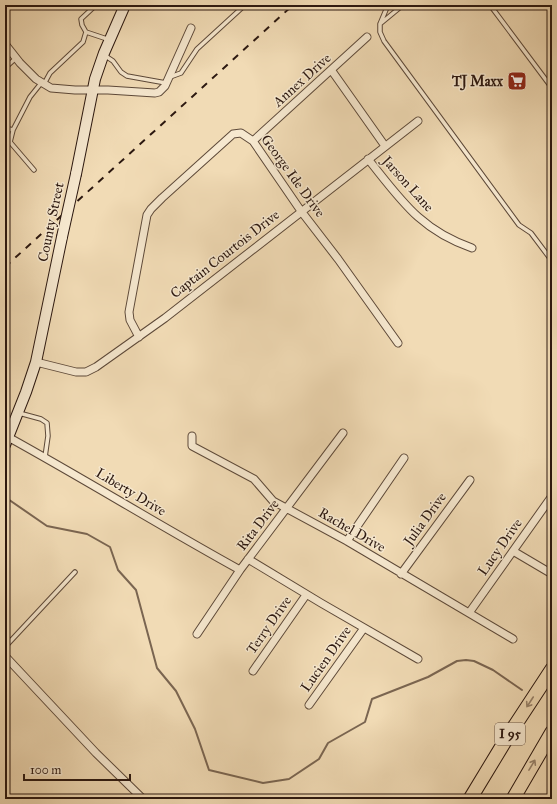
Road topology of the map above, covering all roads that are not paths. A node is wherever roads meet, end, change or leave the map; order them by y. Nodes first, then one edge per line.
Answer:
1 (96, 5) edge
2 (125, 5) edge
3 (245, 5) edge
4 (388, 5) edge
5 (403, 5) edge
6 (490, 5) edge
7 (380, 24) junction
8 (192, 28) dead end
9 (86, 32) junction
10 (367, 37) dead end
11 (110, 40) junction
12 (5, 44) edge
13 (104, 55) junction
14 (16, 58) junction
15 (5, 68) edge
16 (332, 71) junction
17 (168, 80) junction
18 (43, 83) junction
19 (552, 88) edge
20 (92, 90) junction
21 (418, 121) dead end
22 (5, 128) edge
23 (13, 130) junction
24 (253, 141) junction
25 (10, 142) junction
26 (5, 146) edge
27 (385, 146) junction
28 (368, 159) junction
29 (34, 170) dead end
30 (301, 211) junction
31 (472, 248) dead end
32 (552, 261) edge
33 (139, 336) junction
34 (398, 343) dead end
35 (36, 362) junction
36 (18, 412) junction
37 (343, 433) dead end
38 (192, 436) dead end
39 (6, 442) edge
40 (45, 457) junction
41 (404, 458) dead end
42 (470, 480) dead end
43 (552, 496) edge
44 (287, 508) junction
45 (346, 541) junction
46 (513, 551) junction
47 (248, 559) junction
48 (240, 570) junction
49 (75, 572) dead end
50 (401, 574) junction
51 (552, 574) edge
52 (306, 594) junction
53 (469, 613) junction
54 (364, 628) junction
55 (198, 634) dead end
56 (5, 636) edge
57 (513, 639) dead end
58 (10, 641) junction
59 (5, 647) edge
60 (5, 656) edge
61 (418, 659) dead end
62 (552, 669) edge
63 (253, 671) dead end
64 (309, 705) dead end
65 (552, 732) edge
66 (143, 799) edge
67 (470, 799) edge
68 (513, 799) edge

1 - 9 lane
2 - 11 main road, County Street
3 - 17 lane
4 - 7 lane
5 - 7 lane
6 - 19 lane
7 - 32 lane
8 - 17 street
9 - 11 lane
9 - 18 lane
10 - 16 street, Annex Drive
11 - 13 main road, County Street
12 - 14 street
13 - 17 lane
13 - 20 main road, County Street
14 - 15 lane
14 - 18 street
16 - 24 street, Annex Drive
16 - 27 street
17 - 20 street
18 - 20 street
18 - 23 lane
20 - 35 main road, County Street, bridge
21 - 27 street, Captain Courtois Drive
22 - 23 lane
23 - 25 lane
24 - 30 street, George Ide Drive
24 - 33 street, George Ide Drive
25 - 26 lane
25 - 29 lane
27 - 28 street, Captain Courtois Drive
28 - 30 street, Captain Courtois Drive
28 - 31 street, Jarson Lane
30 - 33 street, Captain Courtois Drive
30 - 34 street, George Ide Drive
33 - 35 street, Captain Courtois Drive
35 - 36 main road, County Street
36 - 39 main road, County Street
36 - 40 lane
37 - 44 street, Rita Drive
38 - 44 street, Rachel Drive
39 - 40 street, Liberty Drive
40 - 48 street, Liberty Drive
41 - 45 street
42 - 50 street, Julia Drive
43 - 46 street, Lucy Drive
44 - 45 street, Rachel Drive
44 - 47 street, Rita Drive
45 - 50 street, Rachel Drive
46 - 51 street
46 - 53 street, Lucy Drive
47 - 48 street, Rita Drive
47 - 52 street
48 - 55 street, Rita Drive
49 - 58 lane
50 - 53 street, Rachel Drive
52 - 54 street
52 - 63 street, Terry Drive
53 - 57 street, Rachel Drive
54 - 61 street
54 - 64 street, Lucien Drive
56 - 58 lane
58 - 59 lane
60 - 66 street
62 -> 67 highway, I 95
68 -> 65 highway, I 95

